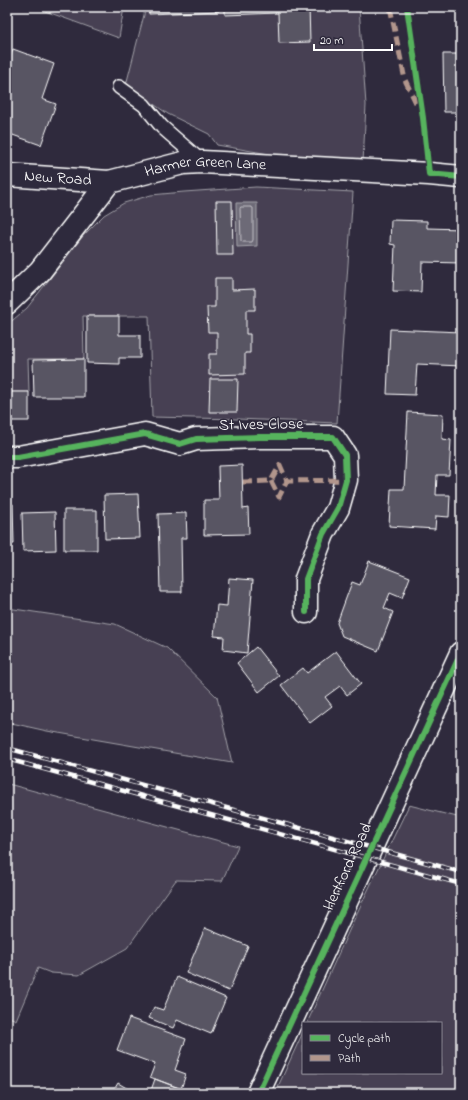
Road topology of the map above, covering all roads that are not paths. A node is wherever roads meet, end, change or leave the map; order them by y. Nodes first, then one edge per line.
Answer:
1 (118, 87) dead end
2 (202, 162) junction
3 (7, 175) edge
4 (461, 178) edge
5 (109, 182) junction
6 (7, 303) edge
7 (7, 457) edge
8 (306, 612) dead end
9 (461, 652) edge
10 (258, 1093) edge

1 - 2 lane
2 - 4 street, Harmer Green Lane
2 - 5 street, Harmer Green Lane
3 - 5 street, New Road
5 - 6 street
7 - 8 street, St Ives Close
9 - 10 street, Hertford Road

